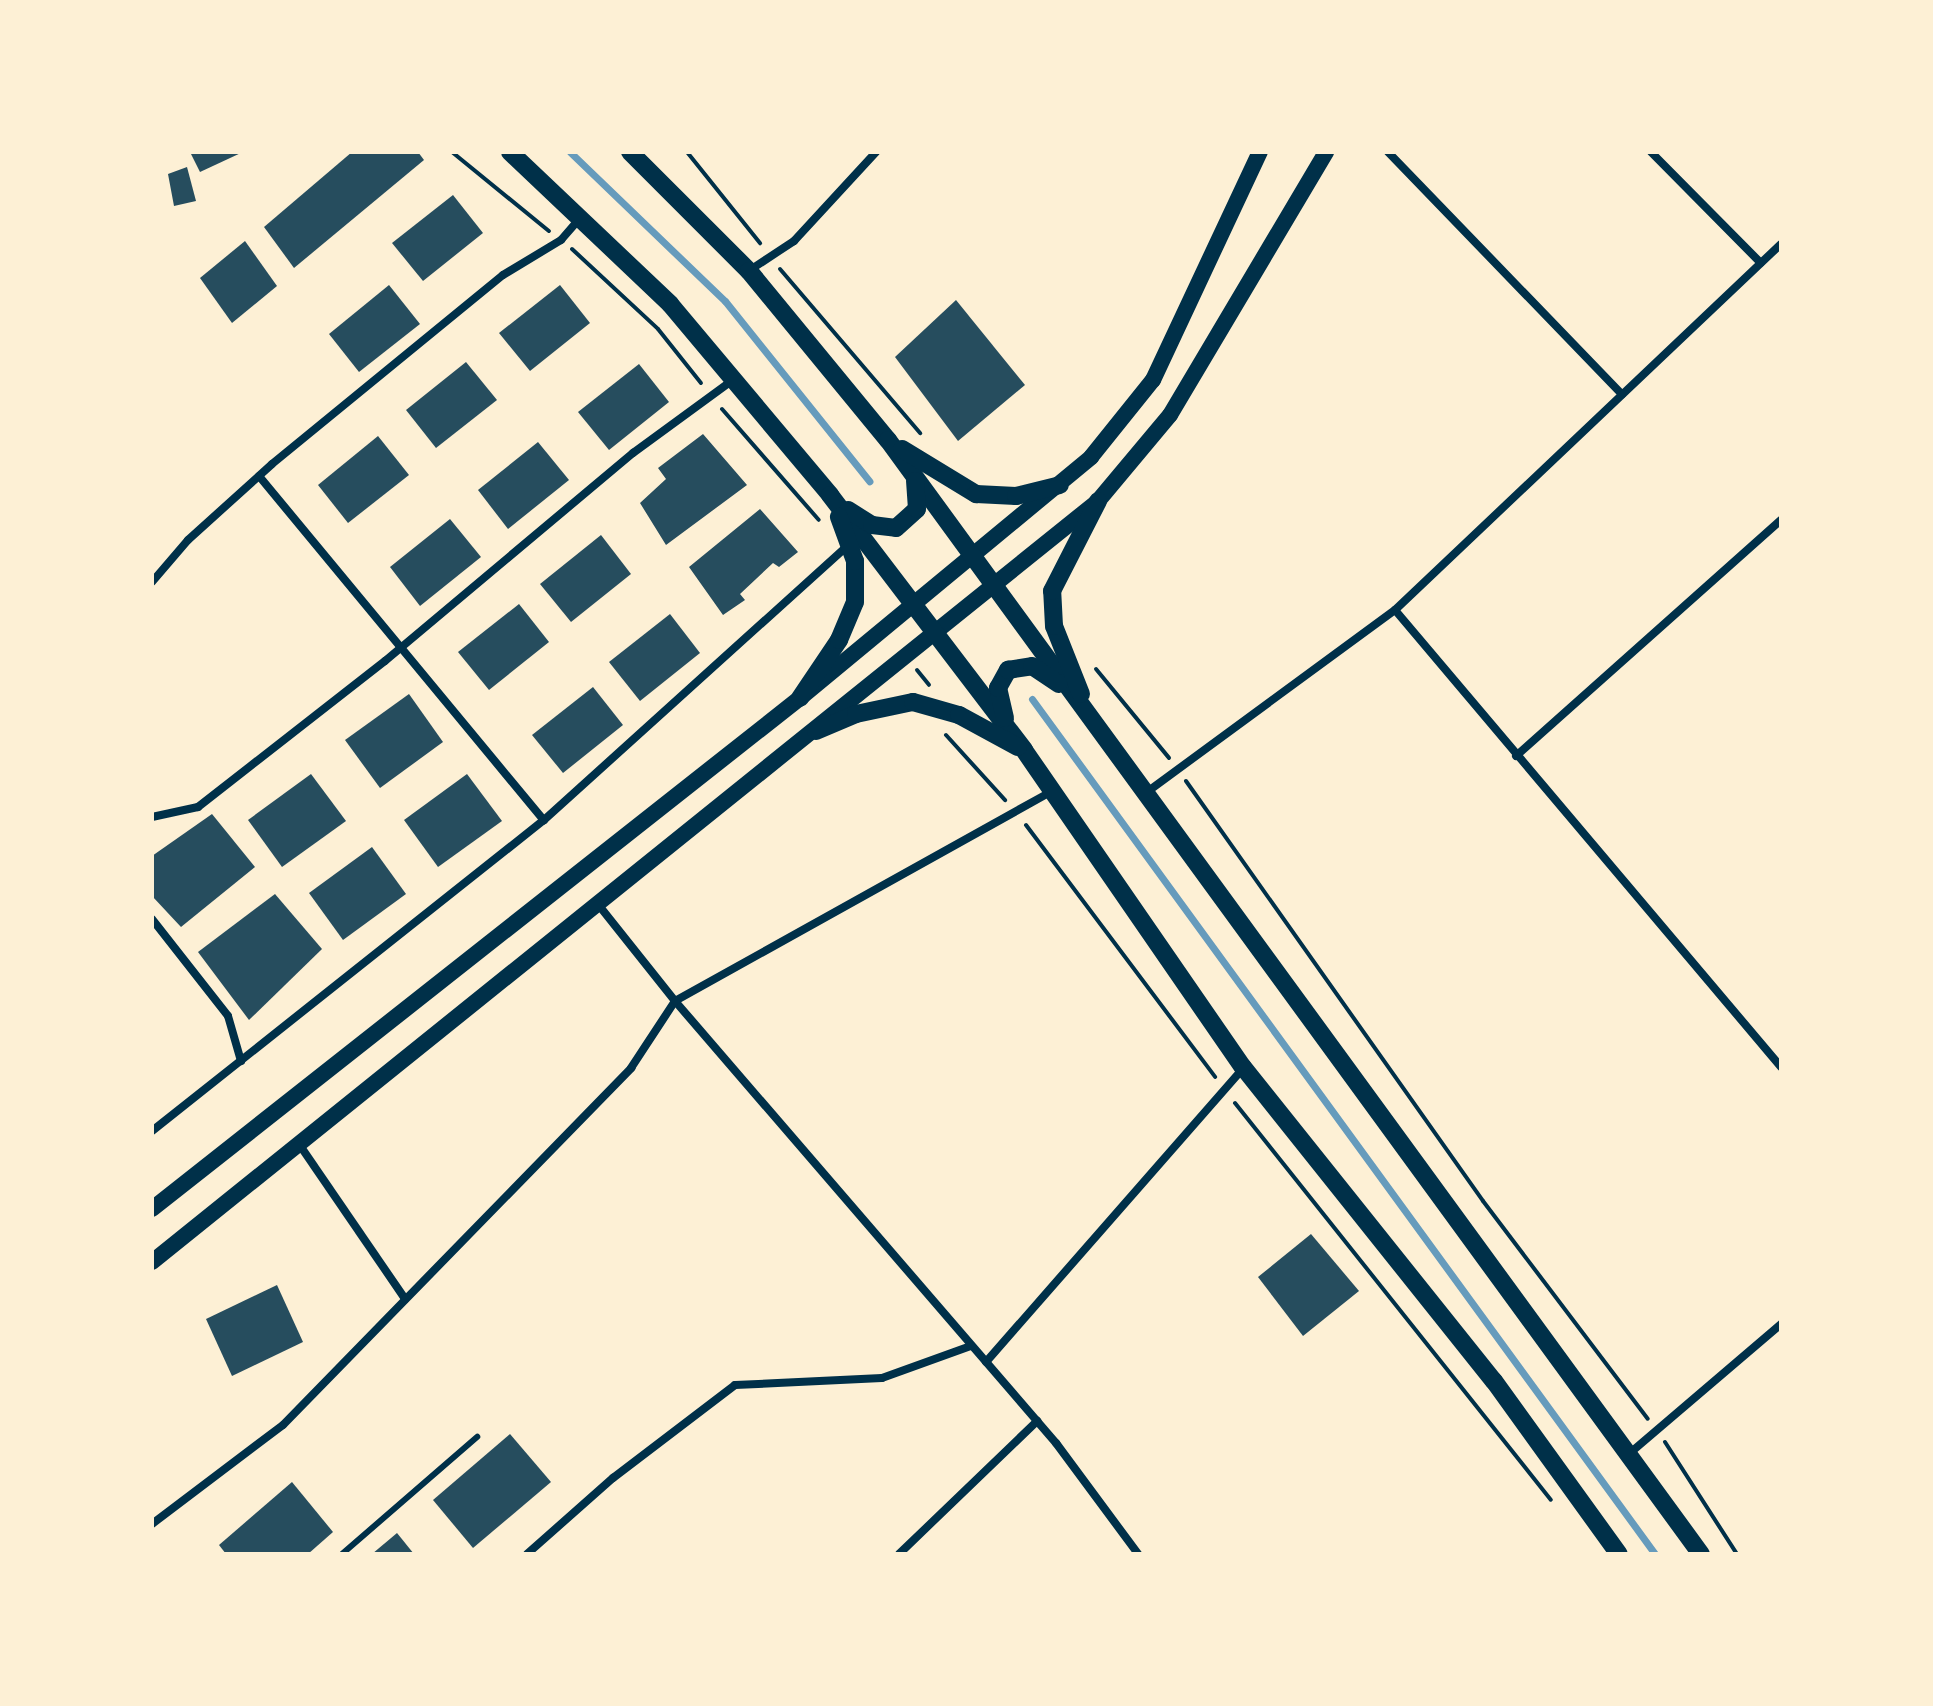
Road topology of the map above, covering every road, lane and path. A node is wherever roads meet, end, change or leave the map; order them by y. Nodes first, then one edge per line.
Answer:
1 (452, 152) edge
2 (510, 152) edge
3 (630, 152) edge
4 (687, 152) edge
5 (876, 152) edge
6 (1260, 152) edge
7 (1388, 152) edge
8 (1651, 152) edge
9 (1322, 153) edge
10 (581, 216) junction
11 (561, 240) junction
12 (1781, 244) edge
13 (770, 257) junction
14 (1761, 263) junction
15 (749, 271) junction
16 (734, 378) junction
17 (1622, 394) junction
18 (712, 397) junction
19 (888, 440) junction
20 (930, 444) dead end
21 (913, 475) junction
22 (259, 476) junction
23 (1060, 485) junction
24 (830, 495) junction
25 (1098, 501) junction
26 (1781, 520) edge
27 (825, 526) dead end
28 (849, 543) junction
29 (973, 557) junction
30 (152, 582) edge
31 (995, 586) junction
32 (914, 605) junction
33 (1395, 610) junction
34 (936, 634) junction
35 (403, 646) junction
36 (1086, 656) dead end
37 (907, 657) junction
38 (800, 698) junction
39 (931, 705) junction
40 (1086, 712) junction
41 (816, 731) junction
42 (1024, 750) junction
43 (1516, 756) junction
44 (1179, 770) junction
45 (1051, 791) junction
46 (1146, 793) junction
47 (1015, 811) junction
48 (152, 817) edge
49 (544, 820) junction
50 (597, 902) junction
51 (152, 919) edge
52 (675, 1001) junction
53 (241, 1061) junction
54 (1243, 1067) junction
55 (1781, 1067) edge
56 (1224, 1089) junction
57 (152, 1131) edge
58 (299, 1144) junction
59 (152, 1209) edge
60 (152, 1262) edge
61 (405, 1299) junction
62 (1781, 1324) edge
63 (971, 1346) junction
64 (986, 1362) junction
65 (1037, 1421) junction
66 (1656, 1430) junction
67 (477, 1437) dead end
68 (1630, 1453) junction
69 (1561, 1513) dead end
70 (152, 1524) edge
71 (342, 1554) edge
72 (527, 1554) edge
73 (899, 1554) edge
74 (1138, 1554) edge
75 (1619, 1554) edge
76 (1701, 1554) edge
77 (1737, 1554) edge

1 - 11 path
2 - 10 main road
3 - 15 main road
4 - 13 path
5 - 13 street
6 - 23 main road
7 - 17 street
8 - 14 street
9 - 25 main road
10 - 11 street
10 - 16 main road
11 - 18 path
11 - 22 street
12 - 14 street
13 - 15 street
13 - 20 path
14 - 17 street
15 - 19 main road
16 - 18 street
16 - 24 main road
17 - 33 street
18 - 27 path
18 - 35 street
19 - 21 main road
19 - 23 main road
21 - 24 main road
21 - 29 main road
22 - 30 street
22 - 35 street
23 - 29 main road
24 - 28 main road
24 - 32 main road
25 - 31 main road
25 - 40 main road
26 - 43 street
28 - 38 main road
28 - 49 street
29 - 31 main road
29 - 32 main road
31 - 34 main road
31 - 40 main road
32 - 34 main road
32 - 38 main road
33 - 43 street
33 - 44 street
34 - 37 main road
34 - 42 main road
35 - 48 street
35 - 49 street
36 - 44 path
37 - 39 path
37 - 41 main road
38 - 59 main road
39 - 41 main road
39 - 42 main road
39 - 47 path
40 - 42 main road
40 - 46 main road
41 - 50 main road
42 - 45 main road
43 - 55 street
44 - 46 street
44 - 66 path
45 - 47 street
45 - 54 main road
46 - 68 main road
47 - 52 street
47 - 56 path
49 - 53 street
50 - 52 street
50 - 58 main road
51 - 53 street
52 - 61 street
52 - 63 street
53 - 57 street
54 - 56 street
54 - 75 main road
56 - 64 street
56 - 69 path
58 - 60 main road
58 - 61 street
61 - 70 street
62 - 66 street
63 - 64 street
63 - 72 street
64 - 65 street
65 - 73 street
65 - 74 street
66 - 68 street
66 - 77 path
67 - 71 lane
68 - 76 main road

